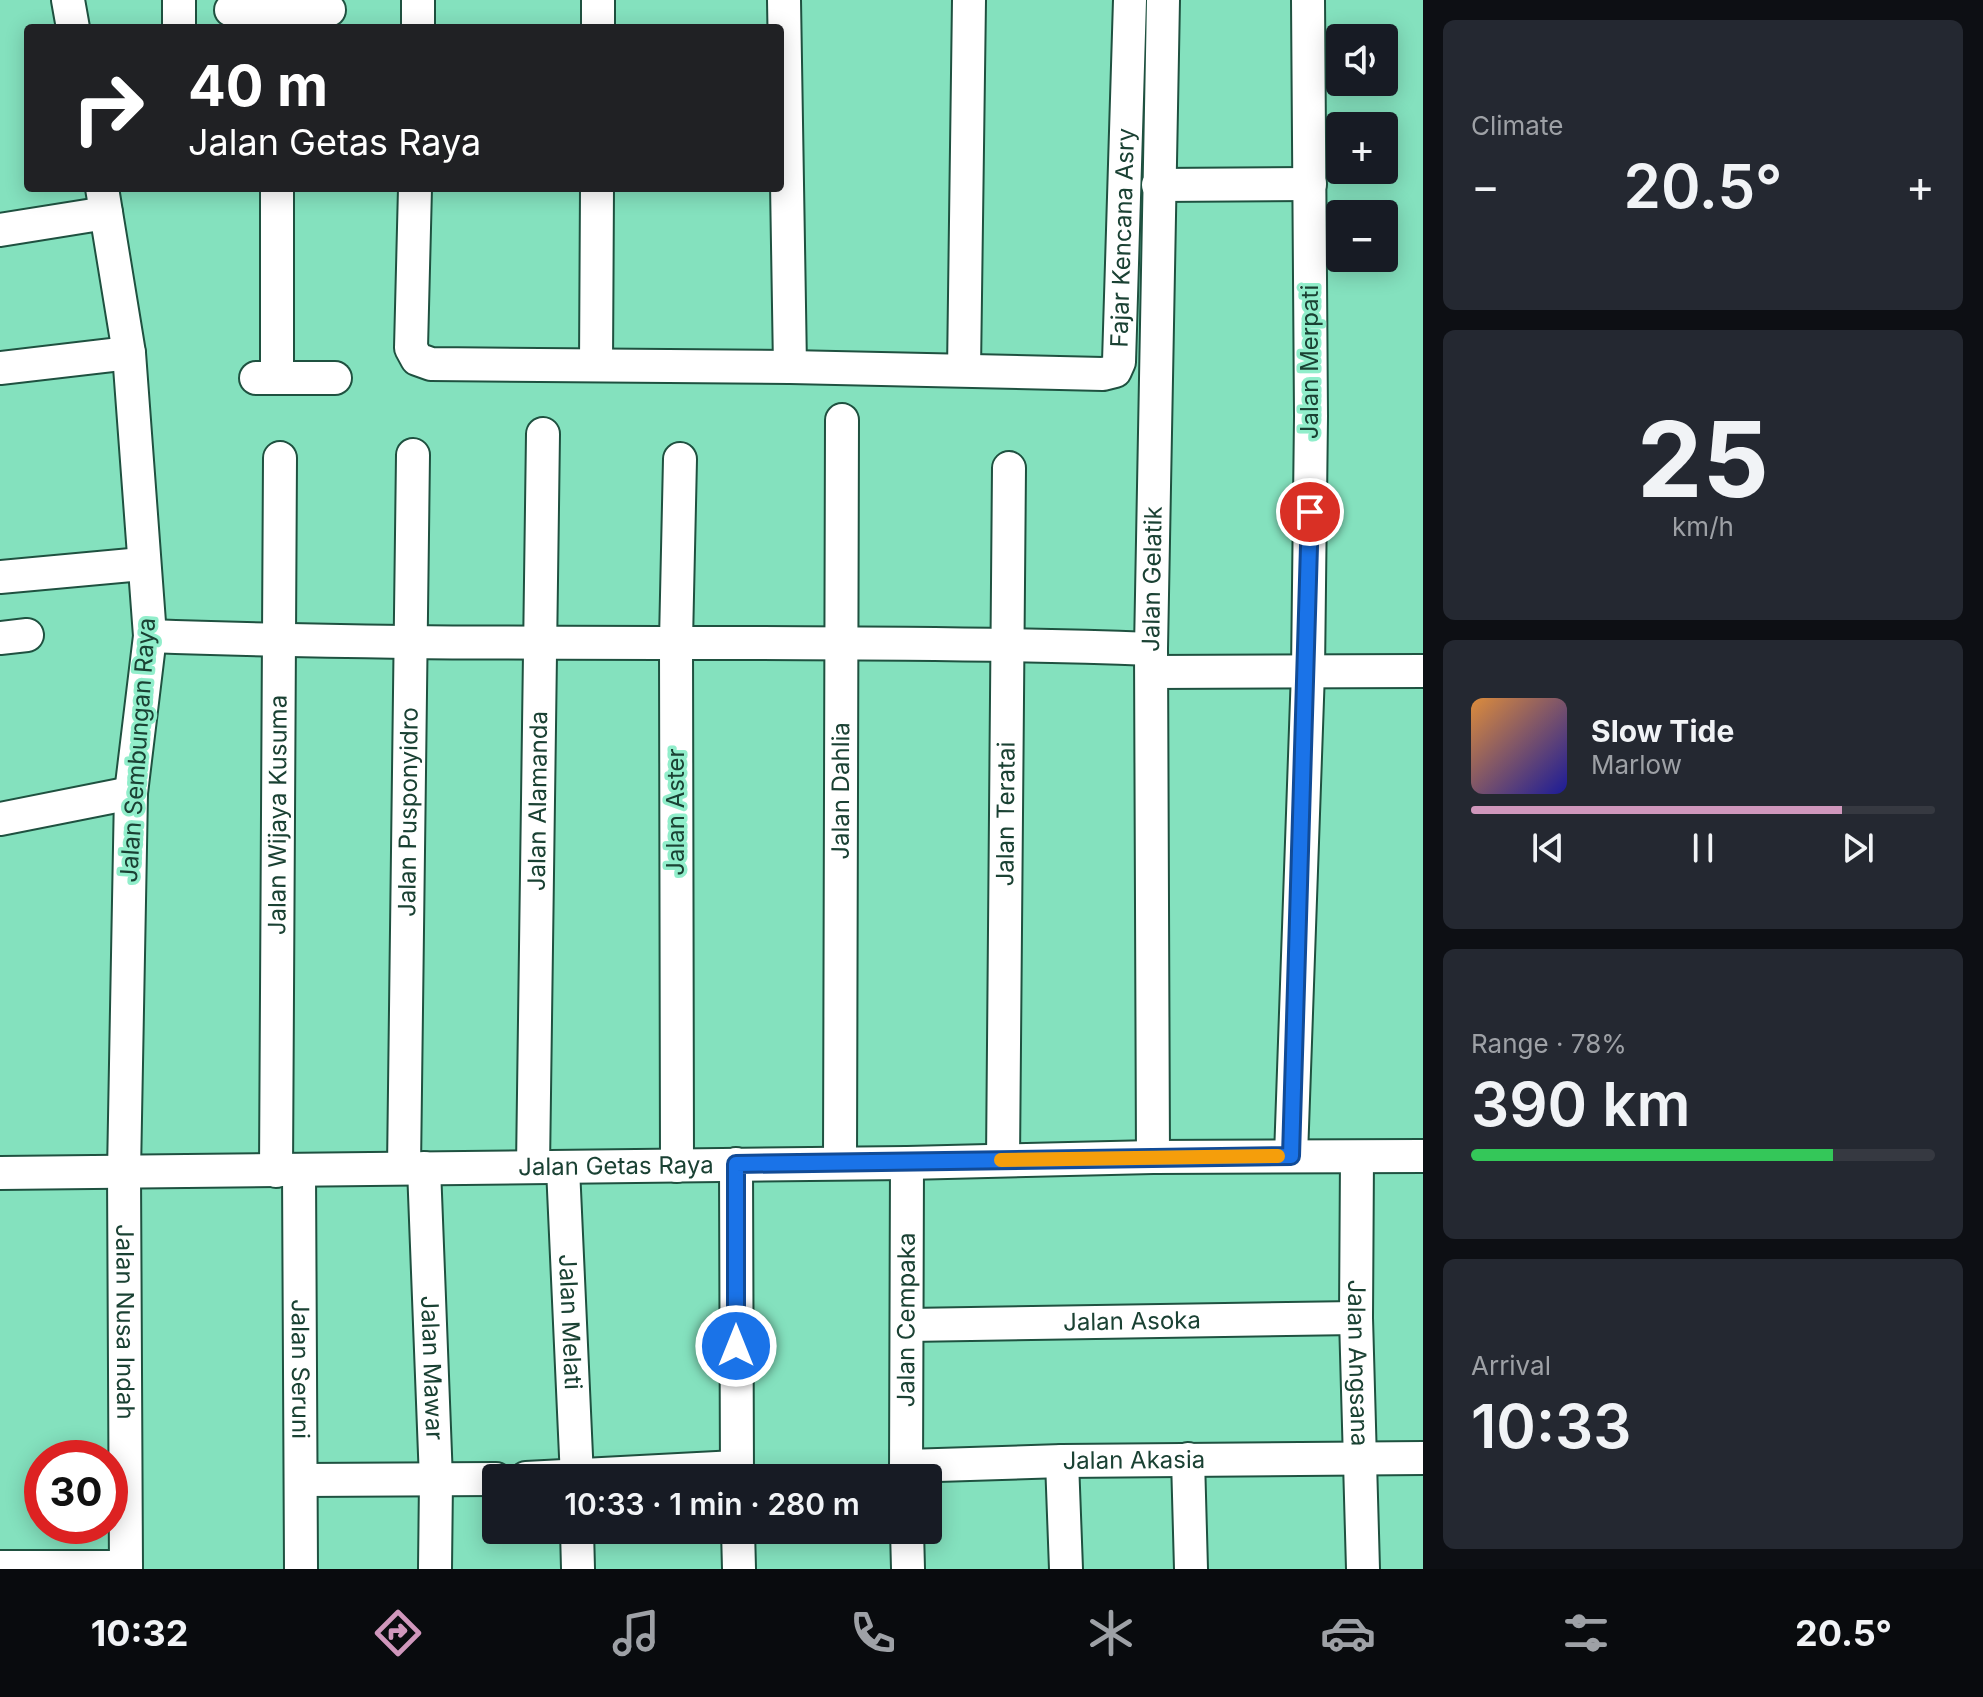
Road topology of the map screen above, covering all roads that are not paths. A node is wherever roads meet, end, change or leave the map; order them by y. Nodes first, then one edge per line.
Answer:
1 (68, 0) edge
2 (179, 0) edge
3 (418, 0) edge
4 (598, 0) edge
5 (784, 0) edge
6 (969, 0) edge
7 (1130, 0) edge
8 (1163, 0) edge
9 (1308, 0) edge
10 (231, 10) dead end
11 (329, 10) dead end
12 (276, 13) edge
13 (72, 24) edge
14 (179, 24) edge
15 (418, 24) edge
16 (598, 24) edge
17 (1310, 184) junction
18 (1158, 185) junction
19 (277, 192) edge
20 (415, 192) edge
21 (597, 192) edge
22 (104, 200) edge
23 (0, 230) edge
24 (129, 353) junction
25 (596, 365) junction
26 (790, 367) junction
27 (0, 368) edge
28 (964, 370) junction
29 (335, 378) dead end
30 (842, 420) dead end
31 (543, 434) dead end
32 (413, 455) dead end
33 (280, 458) dead end
34 (680, 459) dead end
35 (1009, 468) dead end
36 (142, 564) junction
37 (0, 577) edge
38 (150, 636) junction
39 (279, 641) junction
40 (676, 641) junction
41 (842, 641) junction
42 (541, 644) junction
43 (1009, 644) junction
44 (410, 645) junction
45 (1152, 660) junction
46 (1308, 671) junction
47 (1423, 671) edge
48 (131, 793) junction
49 (0, 819) edge
50 (1291, 1156) junction
51 (1423, 1156) edge
52 (1153, 1157) junction
53 (1357, 1157) junction
54 (1003, 1160) junction
55 (840, 1163) junction
56 (907, 1163) junction
57 (736, 1164) junction
58 (677, 1166) junction
59 (548, 1167) junction
60 (414, 1168) junction
61 (287, 1171) junction
62 (124, 1172) junction
63 (0, 1173) edge
64 (1356, 1318) junction
65 (908, 1325) junction
66 (1423, 1458) edge
67 (1188, 1459) junction
68 (1361, 1459) junction
69 (1062, 1461) junction
70 (576, 1464) edge
71 (736, 1464) edge
72 (906, 1464) edge
73 (942, 1469) edge
74 (482, 1479) edge
75 (301, 1480) junction
76 (436, 1480) junction
77 (577, 1544) edge
78 (738, 1544) edge
79 (907, 1544) edge
80 (0, 1567) edge
81 (126, 1568) edge
82 (301, 1569) edge
83 (435, 1569) edge
84 (578, 1569) edge
85 (739, 1569) edge
86 (908, 1569) edge
87 (1066, 1569) edge
88 (1191, 1569) edge
89 (1363, 1569) edge

1 - 13 street
2 - 14 street
3 - 15 street
4 - 16 street
5 - 26 street
6 - 28 street
7 - 28 street, Fajar Kencana Asry
8 - 18 street, Jalan Gelatik
9 - 17 street, Jalan Merpati
10 - 12 street
11 - 12 street
17 - 18 street
17 - 46 street, Jalan Merpati
18 - 45 street, Jalan Gelatik
19 - 29 street
20 - 25 street, Fajar Kencana Asry
21 - 25 street
22 - 23 street
22 - 24 street, Jalan Sembungan Raya
24 - 27 street
24 - 36 street, Jalan Sembungan Raya
25 - 26 street, Fajar Kencana Asry
26 - 28 street, Fajar Kencana Asry
30 - 41 street, Jalan Dahlia
31 - 42 street, Jalan Alamanda
32 - 44 street, Jalan Pusponyidro
33 - 39 street, Jalan Wijaya Kusuma
34 - 40 street, Jalan Aster
35 - 43 street, Jalan Teratai
36 - 37 street
36 - 38 street, Jalan Sembungan Raya
38 - 39 street
38 - 48 street, Jalan Sembungan Raya
39 - 44 street
39 - 61 street, Jalan Wijaya Kusuma
40 - 41 street
40 - 42 street
40 - 58 street, Jalan Aster
41 - 43 street
41 - 55 street, Jalan Dahlia
42 - 44 street
42 - 59 street, Jalan Alamanda
43 - 45 street
43 - 54 street, Jalan Teratai
44 - 60 street, Jalan Pusponyidro
45 - 46 street
45 - 52 street, Jalan Gelatik
46 - 47 street
46 - 50 street, Jalan Merpati
48 - 49 street
48 - 62 street, Jalan Sembungan Raya
50 - 52 street, Jalan Getas Raya
50 - 53 street, Jalan Getas Raya
51 - 53 street, Jalan Getas Raya
52 - 54 street, Jalan Getas Raya
53 - 64 street, Jalan Angsana
54 - 56 street, Jalan Getas Raya
55 - 56 street, Jalan Getas Raya
55 - 57 street, Jalan Getas Raya
56 - 65 street, Jalan Cempaka
57 - 58 street, Jalan Getas Raya
57 - 71 street
58 - 59 street, Jalan Getas Raya
59 - 60 street, Jalan Getas Raya
59 - 70 street, Jalan Melati
60 - 61 street, Jalan Getas Raya
60 - 76 street, Jalan Mawar
61 - 62 street, Jalan Getas Raya
61 - 75 street, Jalan Seruni
62 - 63 street, Jalan Getas Raya
62 - 81 street, Jalan Nusa Indah
64 - 65 street, Jalan Asoka
64 - 68 street, Jalan Angsana
65 - 72 street, Jalan Cempaka
66 - 68 street, Jalan Akasia
67 - 68 street, Jalan Akasia
67 - 69 street, Jalan Akasia
67 - 88 street
68 - 89 street, Jalan Angsana
69 - 73 street, Jalan Akasia
69 - 87 street
74 - 76 street
75 - 76 street
75 - 82 street, Jalan Seruni
76 - 83 street, Jalan Mawar
77 - 84 street
78 - 85 street
79 - 86 street
80 - 81 street

